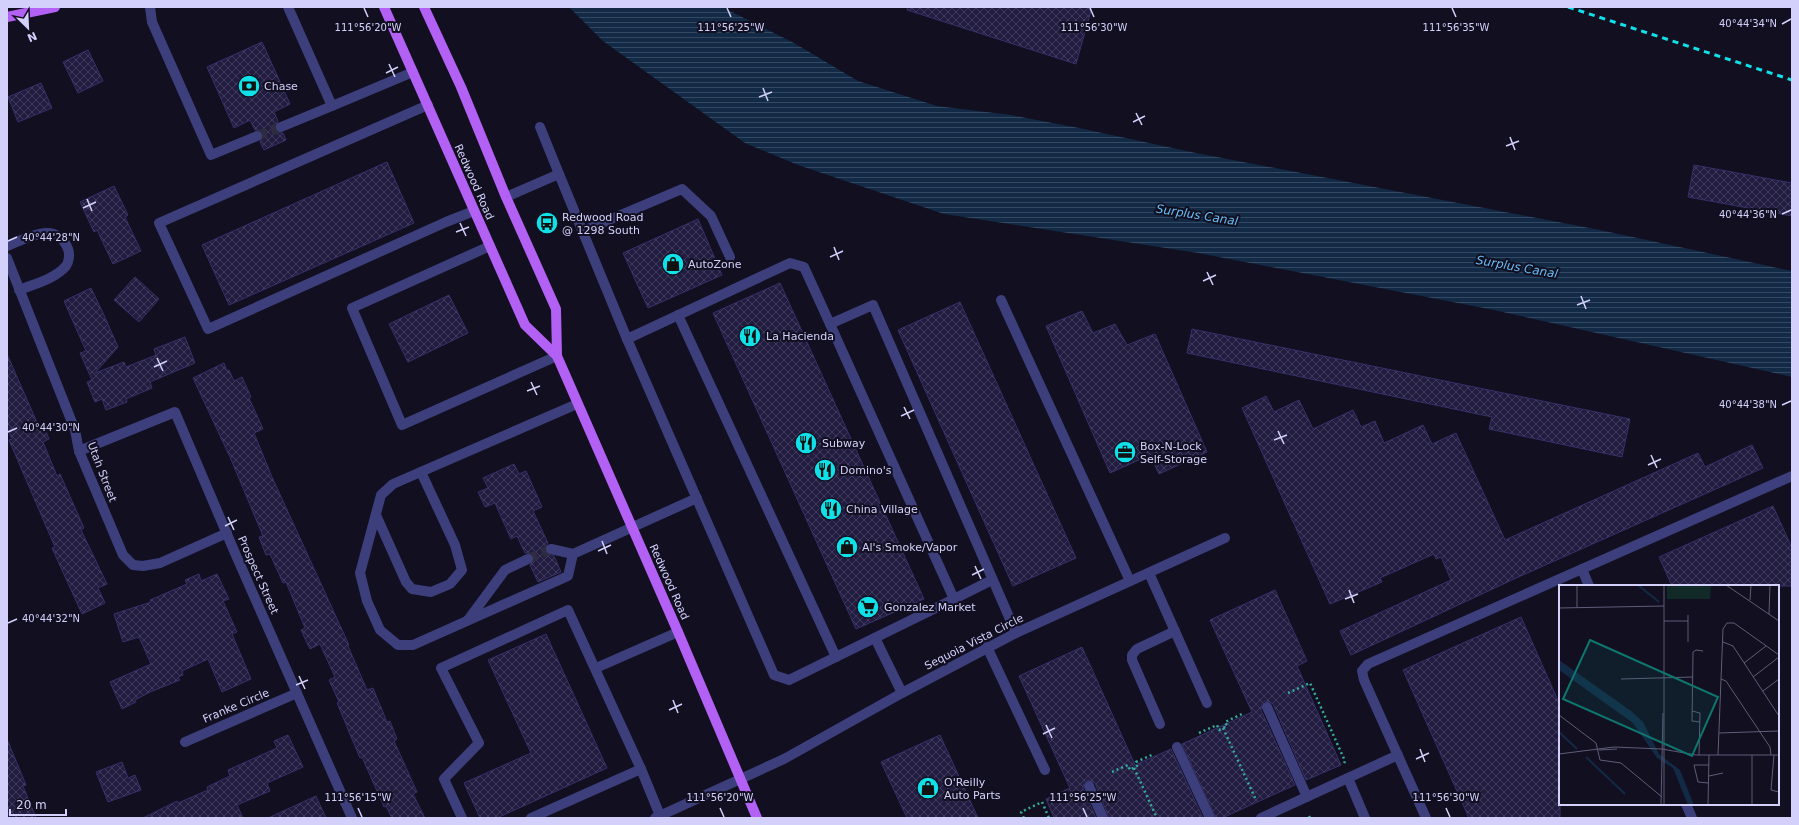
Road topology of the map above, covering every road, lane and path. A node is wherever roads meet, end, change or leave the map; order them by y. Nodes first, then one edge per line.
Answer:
1 (55, 7) edge
2 (150, 7) edge
3 (288, 7) edge
4 (384, 7) edge
5 (424, 7) edge
6 (7, 17) edge
7 (413, 72) junction
8 (428, 105) junction
9 (332, 106) junction
10 (281, 127) tunnel mouth
11 (540, 127) dead end
12 (257, 136) tunnel mouth
13 (559, 174) junction
14 (506, 197) junction
15 (474, 211) junction
16 (583, 231) junction
17 (7, 246) edge
18 (490, 246) junction
19 (730, 257) dead end
20 (7, 258) edge
21 (19, 290) junction
22 (1001, 300) dead end
23 (678, 315) junction
24 (830, 324) junction
25 (627, 338) junction
26 (557, 356) junction
27 (578, 404) junction
28 (80, 451) junction
29 (421, 472) junction
30 (1792, 476) edge
31 (697, 498) junction
32 (376, 516) junction
33 (632, 527) junction
34 (227, 533) junction
35 (1225, 538) dead end
36 (551, 549) tunnel mouth
37 (573, 554) junction
38 (528, 559) tunnel mouth
39 (1582, 569) junction
40 (1149, 573) junction
41 (992, 580) junction
42 (1130, 581) junction
43 (1589, 585) edge
44 (954, 599) junction
45 (468, 620) junction
46 (1175, 631) junction
47 (678, 632) junction
48 (1016, 633) junction
49 (875, 638) junction
50 (987, 647) junction
51 (836, 657) junction
52 (596, 668) junction
53 (297, 693) junction
54 (902, 693) junction
55 (1288, 693) dead end
56 (1207, 703) dead end
57 (1268, 707) dead end
58 (1242, 714) dead end
59 (1160, 724) dead end
60 (1223, 728) junction
61 (1199, 733) dead end
62 (185, 742) dead end
63 (1178, 746) dead end
64 (1154, 754) dead end
65 (1398, 755) junction
66 (1134, 768) junction
67 (1343, 768) dead end
68 (641, 769) junction
69 (1045, 770) dead end
70 (1112, 772) dead end
71 (1348, 778) junction
72 (740, 779) junction
73 (1089, 786) dead end
74 (1307, 797) junction
75 (1256, 800) dead end
76 (1686, 805) edge
77 (658, 817) edge
78 (352, 818) edge
79 (462, 818) edge
80 (531, 818) edge
81 (757, 818) edge
82 (1024, 818) edge
83 (1049, 818) edge
84 (1103, 818) edge
85 (1157, 818) edge
86 (1210, 818) edge
87 (1261, 818) edge
88 (1365, 818) edge
89 (1426, 818) edge
90 (1692, 818) edge

1 - 6 main road
2 - 12 street
3 - 9 street
4 - 7 main road, Redwood Road
5 - 14 main road, Redwood Road
7 - 8 main road, Redwood Road
7 - 9 street
8 - 15 main road, Redwood Road
8 - 15 street
9 - 10 street
11 - 13 street
13 - 14 street
13 - 16 street
14 - 26 main road, Redwood Road
15 - 18 main road, Redwood Road
16 - 19 street
16 - 25 street
17 - 21 street
18 - 26 main road, Redwood Road
18 - 26 street
20 - 21 street, Utah Street
21 - 28 street, Utah Street
22 - 42 street
23 - 24 street
23 - 25 street
23 - 51 street
24 - 41 street
24 - 44 street
25 - 31 street
26 - 27 main road, Redwood Road
27 - 29 street
27 - 33 main road, Redwood Road
28 - 34 street, Utah Street
28 - 34 street, Prospect Street
29 - 32 street
29 - 32 street
30 - 39 street
31 - 33 street
31 - 51 street
32 - 45 street
33 - 37 street
33 - 47 main road, Redwood Road
34 - 53 street, Prospect Street
35 - 40 street, Sequoia Vista Circle
36 - 37 street
37 - 45 street
38 - 45 street
39 - 43 street
39 - 65 street
40 - 42 street, Sequoia Vista Circle
40 - 46 street
41 - 44 street
41 - 48 street
42 - 48 street, Sequoia Vista Circle
44 - 49 street
46 - 56 street
46 - 59 street
47 - 52 street
47 - 72 main road, Redwood Road
48 - 50 street, Sequoia Vista Circle
49 - 51 street
49 - 54 street
50 - 54 street, Sequoia Vista Circle
50 - 69 street
52 - 68 street
52 - 79 street
53 - 62 street, Franke Circle
53 - 78 street, Prospect Street
54 - 72 street, Sequoia Vista Circle
55 - 67 path
57 - 74 street
58 - 60 path
60 - 61 path
60 - 75 path
63 - 86 street
64 - 66 path
65 - 71 street
65 - 89 street
66 - 70 path
66 - 85 path
68 - 77 street
68 - 80 street
71 - 74 street
71 - 88 street
72 - 77 street, Sequoia Vista Circle
72 - 81 main road, Redwood Road
73 - 84 street
74 - 87 street
76 - 90 street
82 - 83 path

